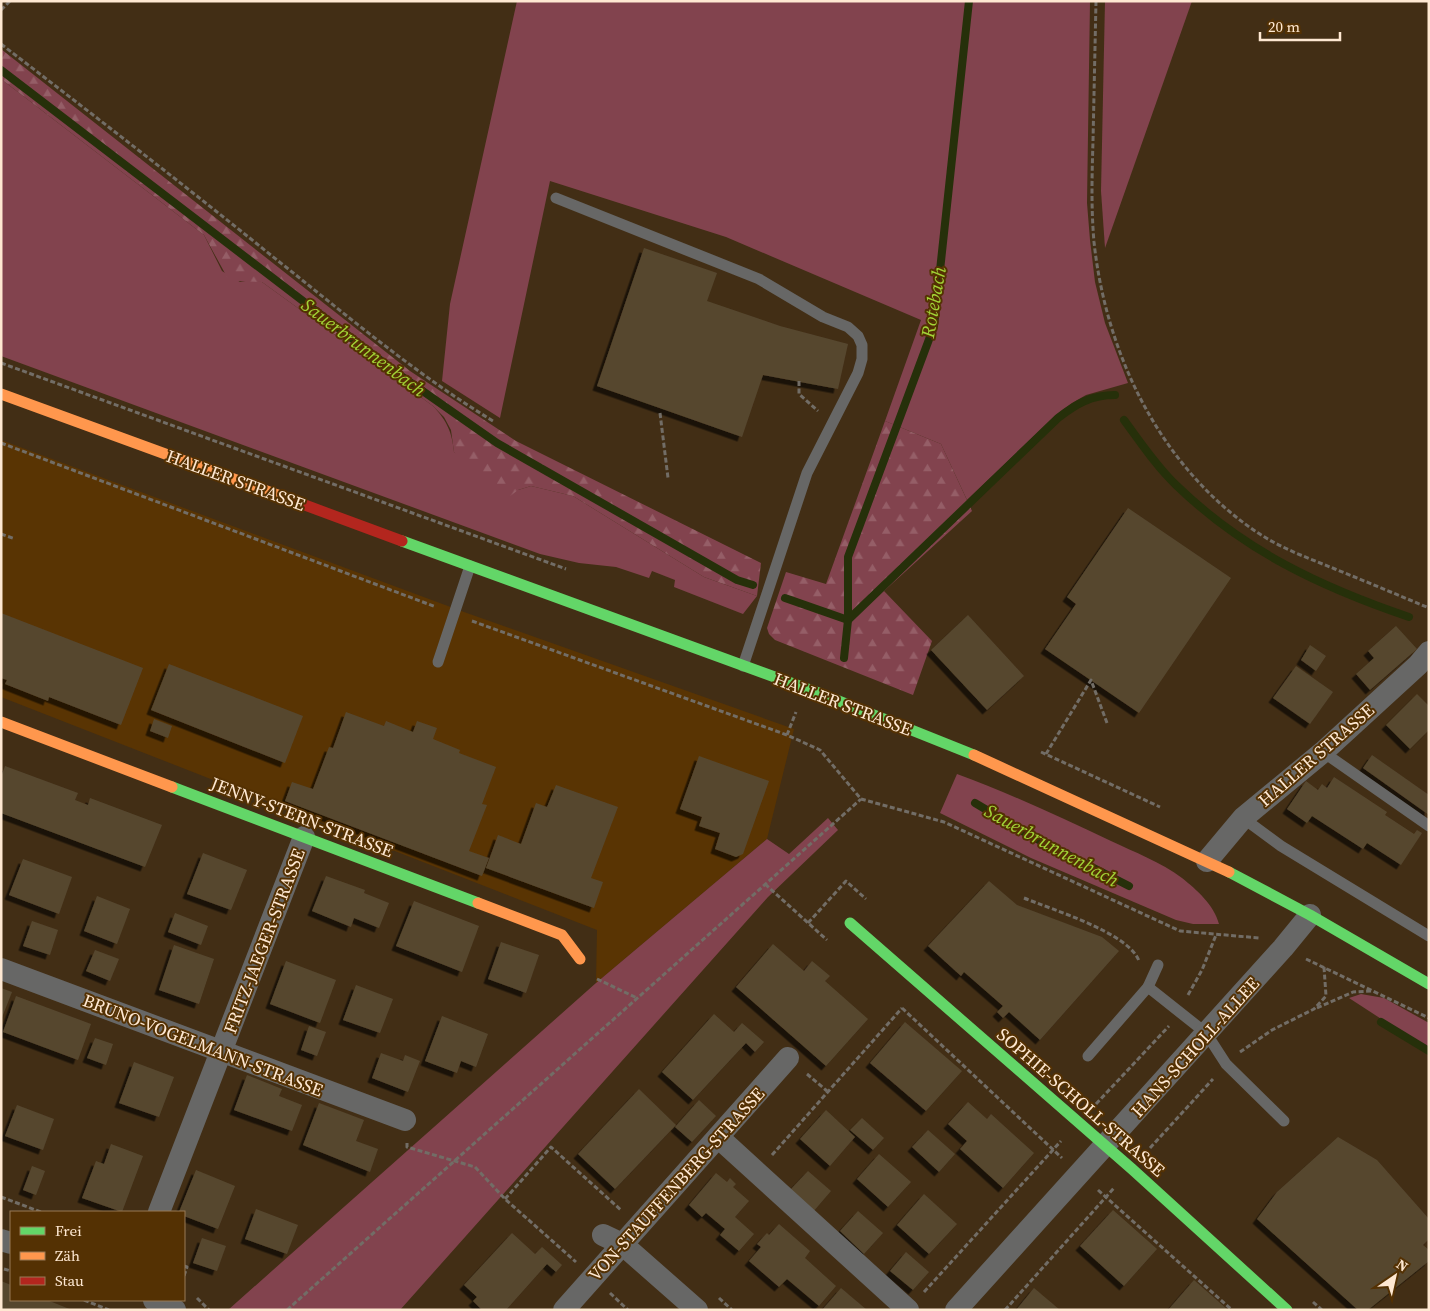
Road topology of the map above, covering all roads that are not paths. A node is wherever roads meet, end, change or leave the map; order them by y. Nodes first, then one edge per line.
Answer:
1 (556, 198) dead end
2 (1, 394) edge
3 (470, 566) junction
4 (1429, 652) edge
5 (438, 662) dead end
6 (743, 666) junction
7 (1, 722) edge
8 (1323, 752) junction
9 (1243, 818) junction
10 (1429, 826) edge
11 (304, 837) junction
12 (1207, 861) junction
13 (1310, 915) junction
14 (850, 923) dead end
15 (1429, 936) edge
16 (580, 958) road end
17 (1158, 965) dead end
18 (1, 969) edge
19 (1429, 984) edge
20 (1148, 986) junction
21 (1206, 1033) junction
22 (222, 1052) junction
23 (1088, 1056) dead end
24 (788, 1058) dead end
25 (404, 1120) road end
26 (1284, 1121) dead end
27 (718, 1137) junction
28 (1104, 1146) junction
29 (159, 1211) edge
30 (612, 1239) junction
31 (156, 1301) edge
32 (175, 1310) edge
33 (564, 1310) edge
34 (697, 1310) edge
35 (908, 1310) edge
36 (956, 1310) edge
37 (1286, 1310) edge

1 - 6 lane
2 - 3 main road, HALLER STRASSE
3 - 5 lane
3 - 6 main road, HALLER STRASSE
4 - 8 street, HALLER STRASSE
6 - 12 main road, HALLER STRASSE
7 - 11 main road, JENNY-STERN-STRASSE
8 - 9 street, HALLER STRASSE
8 - 10 lane
9 - 12 street, HALLER STRASSE
9 - 15 lane
11 - 16 main road, JENNY-STERN-STRASSE
11 - 22 street, FRITZ-JAEGER-STRASSE
12 - 13 main road, HALLER STRASSE
13 - 19 main road, HALLER STRASSE
13 - 21 street, HANS-SCHOLL-ALLEE
14 - 28 main road, SOPHIE-SCHOLL-STRASSE
17 - 20 lane
18 - 22 street, BRUNO-VOGELMANN-STRASSE
20 - 21 lane
20 - 23 lane
21 - 26 lane
21 - 28 street, HANS-SCHOLL-ALLEE
22 - 25 street, BRUNO-VOGELMANN-STRASSE
22 - 29 street, FRITZ-JAEGER-STRASSE
24 - 27 street, VON-STAUFFENBERG-STRASSE
27 - 30 street, VON-STAUFFENBERG-STRASSE
27 - 35 street
28 - 36 street, HANS-SCHOLL-ALLEE
28 - 37 main road, SOPHIE-SCHOLL-STRASSE
30 - 33 street, VON-STAUFFENBERG-STRASSE
30 - 34 street
31 - 32 street

